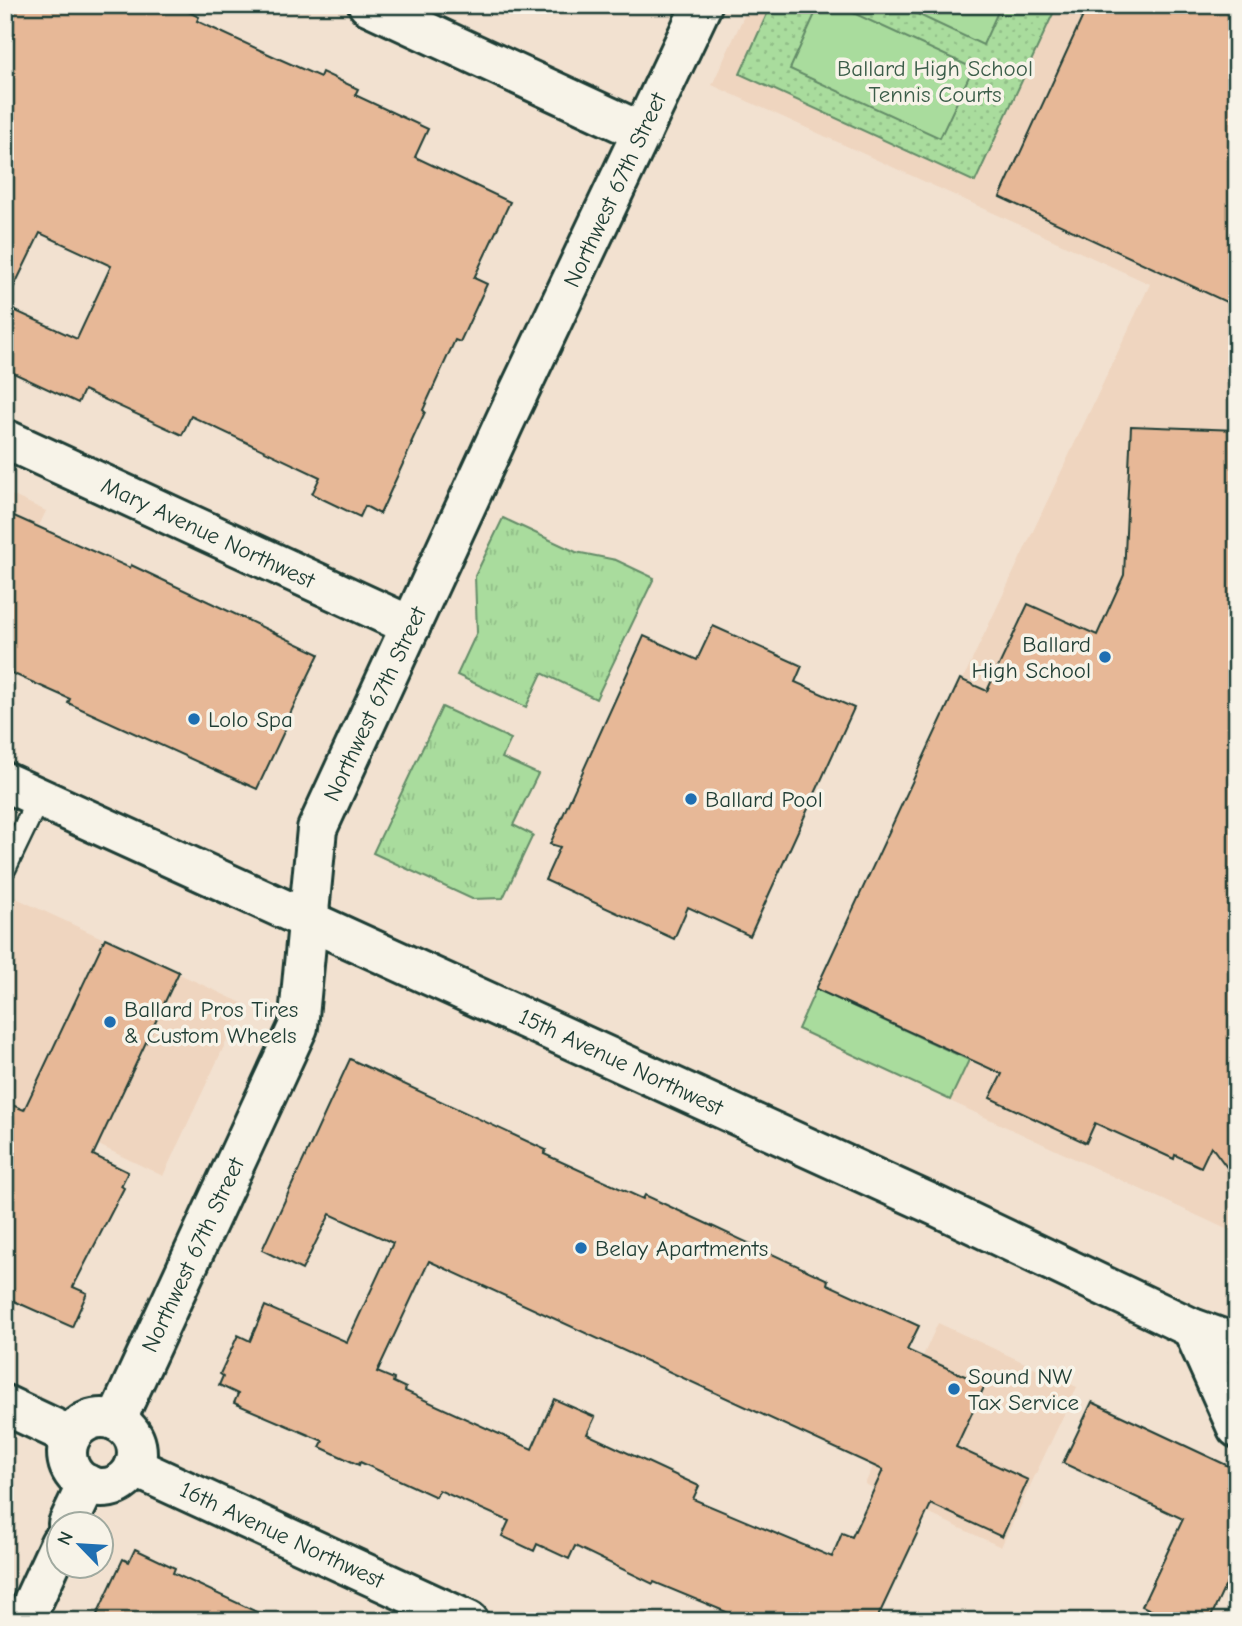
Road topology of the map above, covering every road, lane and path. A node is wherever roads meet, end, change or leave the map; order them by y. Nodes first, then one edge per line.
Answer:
1 (368, 5) edge
2 (702, 5) edge
3 (642, 132) junction
4 (5, 439) edge
5 (411, 626) junction
6 (22, 789) edge
7 (5, 868) edge
8 (308, 920) junction
9 (1192, 1328) junction
10 (1237, 1344) edge
11 (5, 1405) edge
12 (116, 1421) junction
13 (1237, 1428) edge
14 (71, 1436) junction
15 (134, 1467) junction
16 (87, 1484) junction
17 (75, 1510) edge
18 (46, 1574) edge
19 (24, 1621) edge
20 (469, 1621) edge

1 - 3 street
2 - 3 street, Northwest 67th Street
3 - 5 street, Northwest 67th Street
4 - 5 street, Mary Avenue Northwest
5 - 8 street, Northwest 67th Street
6 - 7 lane
6 - 8 street, 15th Avenue Northwest
8 - 9 street, 15th Avenue Northwest
8 - 12 street, Northwest 67th Street
9 - 10 street, 15th Avenue Northwest
9 - 13 street
11 - 14 street
12 - 14 street
12 - 15 street
14 - 16 street
15 - 16 street
15 - 20 street, 16th Avenue Northwest
16 - 17 street
18 - 19 street

